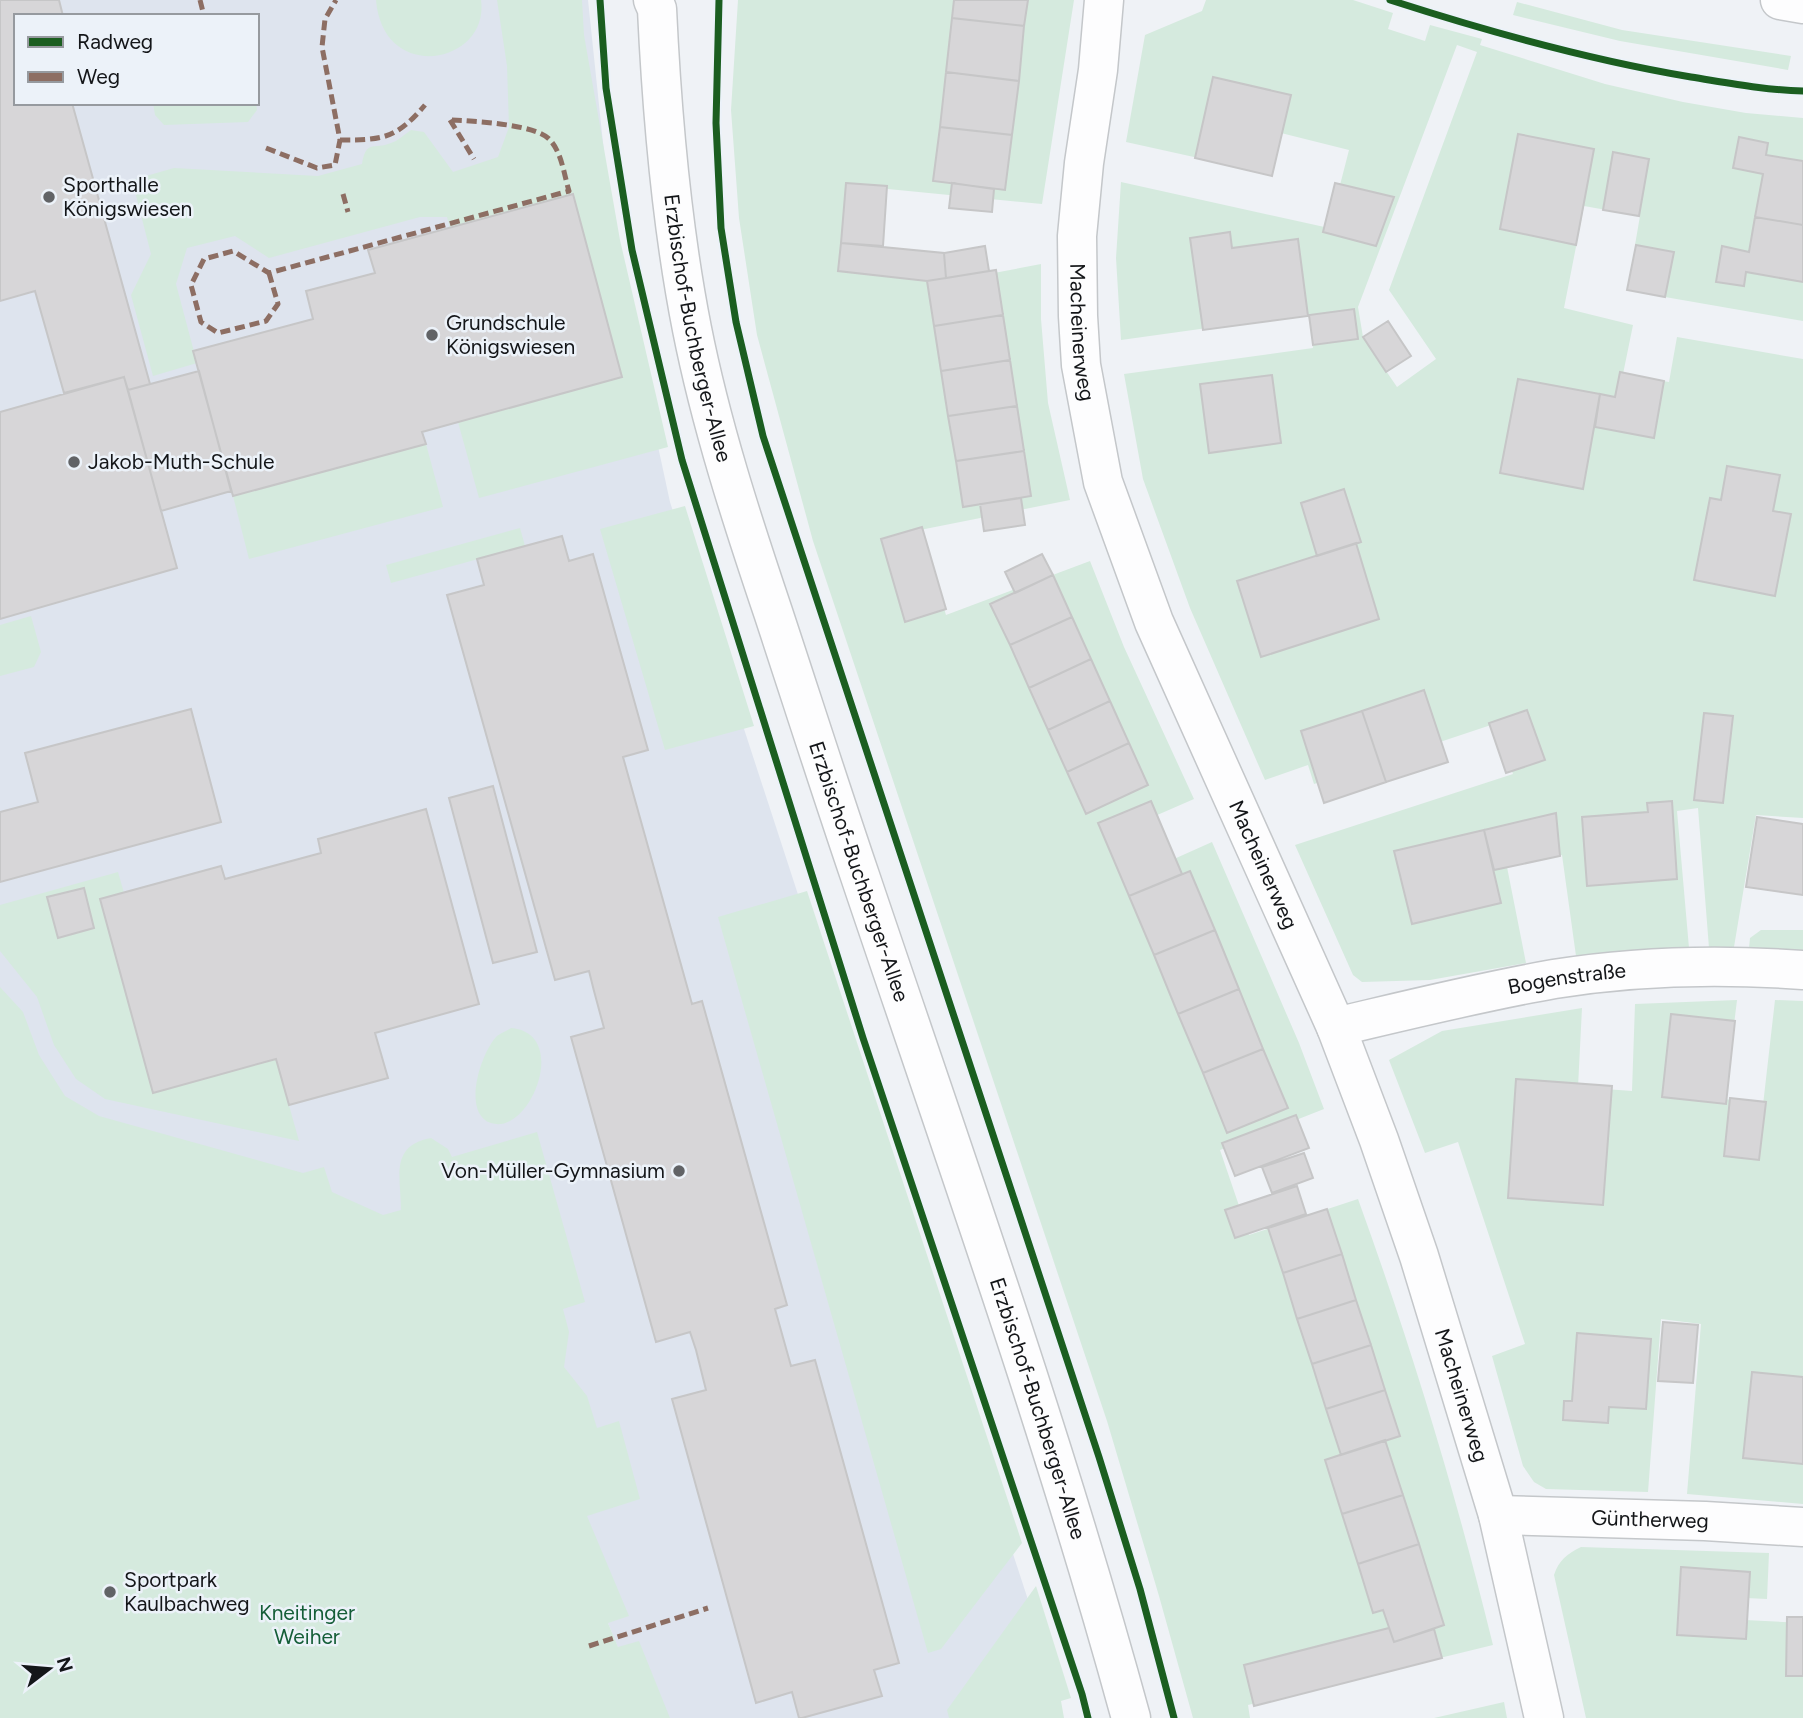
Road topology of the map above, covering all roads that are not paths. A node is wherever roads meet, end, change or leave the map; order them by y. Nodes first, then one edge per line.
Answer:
1 (1104, 0) edge
2 (1780, 0) edge
3 (657, 3) edge
4 (1803, 4) edge
5 (1803, 970) edge
6 (1336, 1027) junction
7 (1498, 1516) junction
8 (1803, 1527) edge
9 (1130, 1718) edge
10 (1544, 1718) edge

1 - 6 street, Macheinerweg
2 - 4 street
3 - 9 street, Erzbischof-Buchberger-Allee
5 - 6 street, Bogenstraße
6 - 7 street, Macheinerweg
7 - 8 street, Güntherweg
7 - 10 street, Macheinerweg

